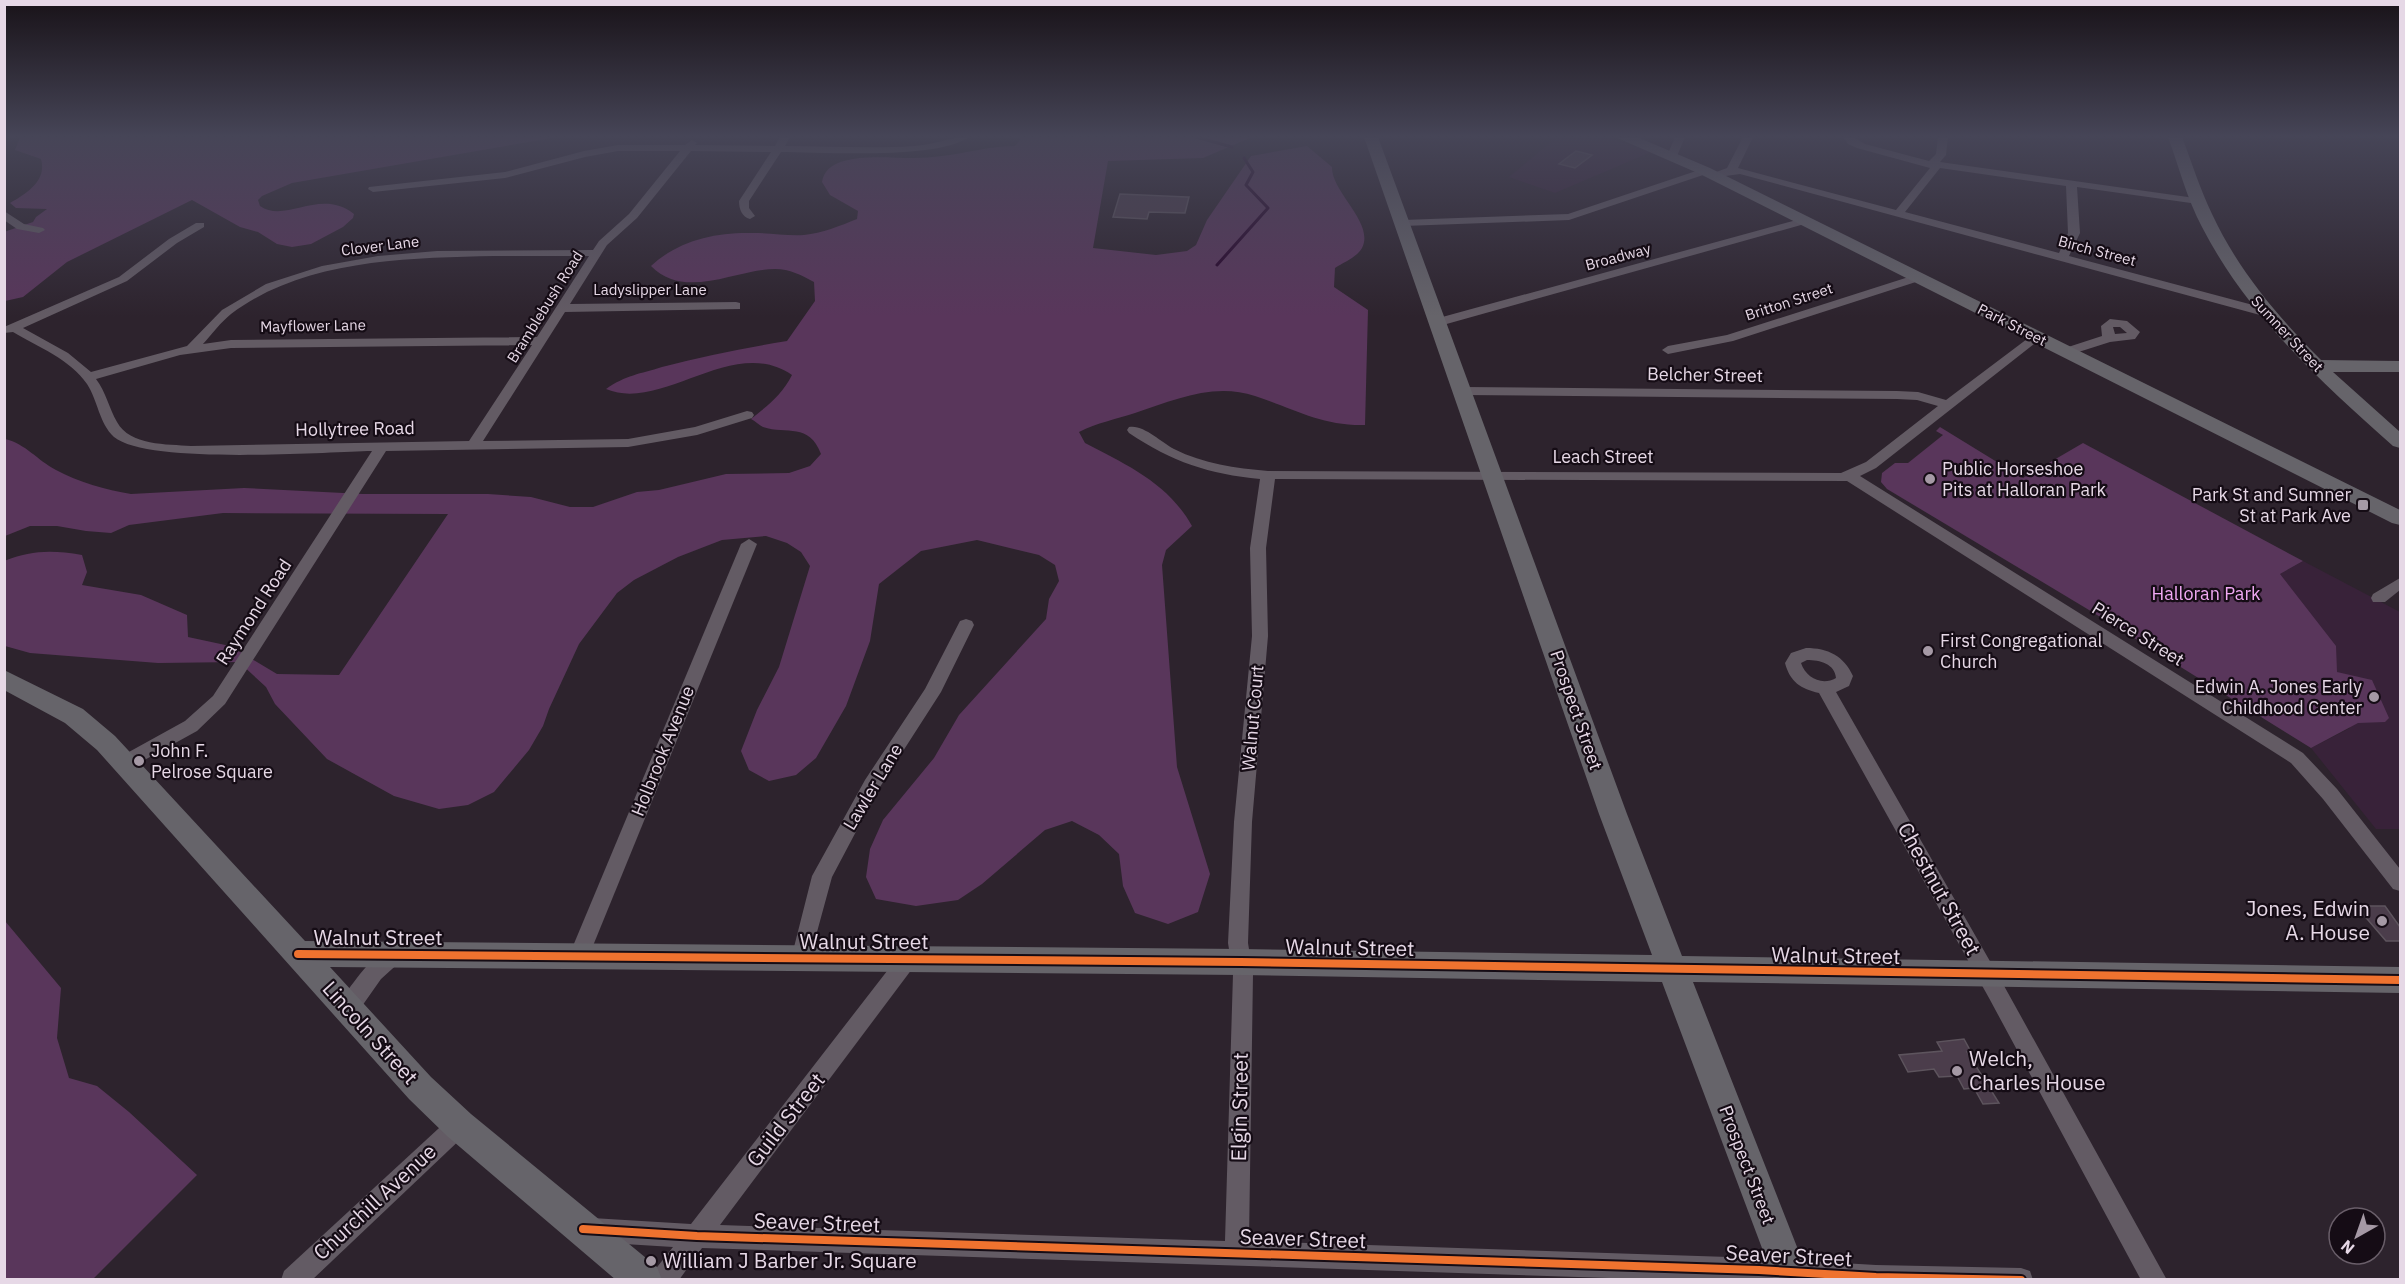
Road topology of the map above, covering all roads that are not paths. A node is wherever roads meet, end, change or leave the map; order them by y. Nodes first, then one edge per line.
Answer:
1 (648, 197) edge
2 (747, 197) edge
3 (1393, 197) edge
4 (1635, 197) edge
5 (1761, 197) edge
6 (1828, 197) edge
7 (1912, 197) edge
8 (2072, 197) edge
9 (2169, 197) edge
10 (2197, 197) edge
11 (2198, 201) junction
12 (1899, 213) junction
13 (4, 214) edge
14 (750, 216) dead end
15 (1804, 221) junction
16 (1403, 223) junction
17 (200, 225) dead end
18 (39, 230) dead end
19 (597, 253) junction
20 (2062, 258) junction
21 (1918, 278) junction
22 (736, 306) dead end
23 (564, 308) junction
24 (2264, 312) junction
25 (1439, 322) junction
26 (9, 329) edge
27 (2035, 337) junction
28 (2109, 338) dead end
29 (542, 341) junction
30 (192, 348) junction
31 (1668, 350) dead end
32 (2066, 352) junction
33 (2316, 366) junction
34 (2400, 366) edge
35 (89, 377) junction
36 (1463, 390) junction
37 (1946, 404) junction
38 (747, 415) dead end
39 (1134, 430) dead end
40 (2400, 442) edge
41 (474, 445) junction
42 (382, 447) junction
43 (1268, 474) junction
44 (1494, 476) junction
45 (1850, 476) junction
46 (2400, 518) edge
47 (749, 544) dead end
48 (2400, 583) edge
49 (2379, 598) dead end
50 (966, 625) dead end
51 (4, 680) edge
52 (1825, 688) dead end
53 (124, 763) junction
54 (2400, 883) edge
55 (298, 954) junction
56 (395, 954) junction
57 (578, 958) junction
58 (801, 958) junction
59 (908, 959) junction
60 (1241, 962) junction
61 (1671, 969) junction
62 (1987, 975) junction
63 (2400, 980) edge
64 (347, 1009) junction
65 (459, 1125) junction
66 (583, 1229) junction
67 (697, 1236) junction
68 (1237, 1253) junction
69 (1790, 1276) edge
70 (293, 1280) edge
71 (644, 1280) edge
72 (663, 1280) edge
73 (2021, 1280) edge
74 (2155, 1280) edge

1 - 19 street, Bramblebush Road
2 - 14 street
3 - 16 street, Prospect Street
4 - 16 street
5 - 15 street, Park Street
6 - 12 street, Birch Street
7 - 12 street
8 - 20 street
9 - 11 street
10 - 11 street, Sumner Street
11 - 24 street, Sumner Street
12 - 20 street, Birch Street
13 - 18 street
15 - 21 street, Park Street
15 - 25 street, Broadway
16 - 25 street, Prospect Street
17 - 26 street
19 - 23 street, Bramblebush Road
19 - 30 street, Clover Lane
20 - 24 street, Birch Street
21 - 27 street, Park Street
21 - 31 street, Britton Street
22 - 23 street, Ladyslipper Lane
23 - 29 street, Bramblebush Road
24 - 33 street, Sumner Street
25 - 36 street, Prospect Street
26 - 35 street, Hollytree Road
27 - 32 street, Park Street
27 - 37 street, Leach Street
28 - 32 street
29 - 30 street, Mayflower Lane
29 - 41 street, Bramblebush Road
30 - 35 street, Mayflower Lane
32 - 46 street, Park Street
33 - 34 street
33 - 40 street, Sumner Street
35 - 42 street, Hollytree Road
36 - 37 street, Belcher Street
36 - 44 street, Prospect Street
37 - 45 street, Leach Street
38 - 41 street, Hollytree Road
39 - 43 street, Leach Street
41 - 42 street, Hollytree Road
42 - 53 street, Raymond Road
43 - 44 street, Leach Street
43 - 60 street, Walnut Court
44 - 45 street, Leach Street
44 - 61 street, Prospect Street
45 - 54 street, Pierce Street
47 - 57 street, Holbrook Avenue
48 - 49 street
50 - 58 street, Lawler Lane
51 - 53 street, Lincoln Street
52 - 62 street, Chestnut Street
53 - 55 street, Lincoln Street
55 - 56 street, Walnut Street
55 - 64 street, Lincoln Street
56 - 57 street, Walnut Street
56 - 64 street
57 - 58 street, Walnut Street
58 - 59 street, Walnut Street
59 - 60 street, Walnut Street
59 - 67 street, Guild Street
60 - 61 street, Walnut Street
60 - 68 street, Elgin Street
61 - 62 street, Walnut Street
61 - 69 street, Prospect Street
62 - 63 street, Walnut Street
62 - 74 street, Chestnut Street
64 - 65 street, Lincoln Street
65 - 66 street, Lincoln Street
65 - 70 street, Churchill Avenue
66 - 67 street, Seaver Street
66 - 71 street, Lincoln Street
67 - 68 street, Seaver Street
67 - 72 street, Guild Street
68 - 69 street, Seaver Street
69 - 73 street, Seaver Street

